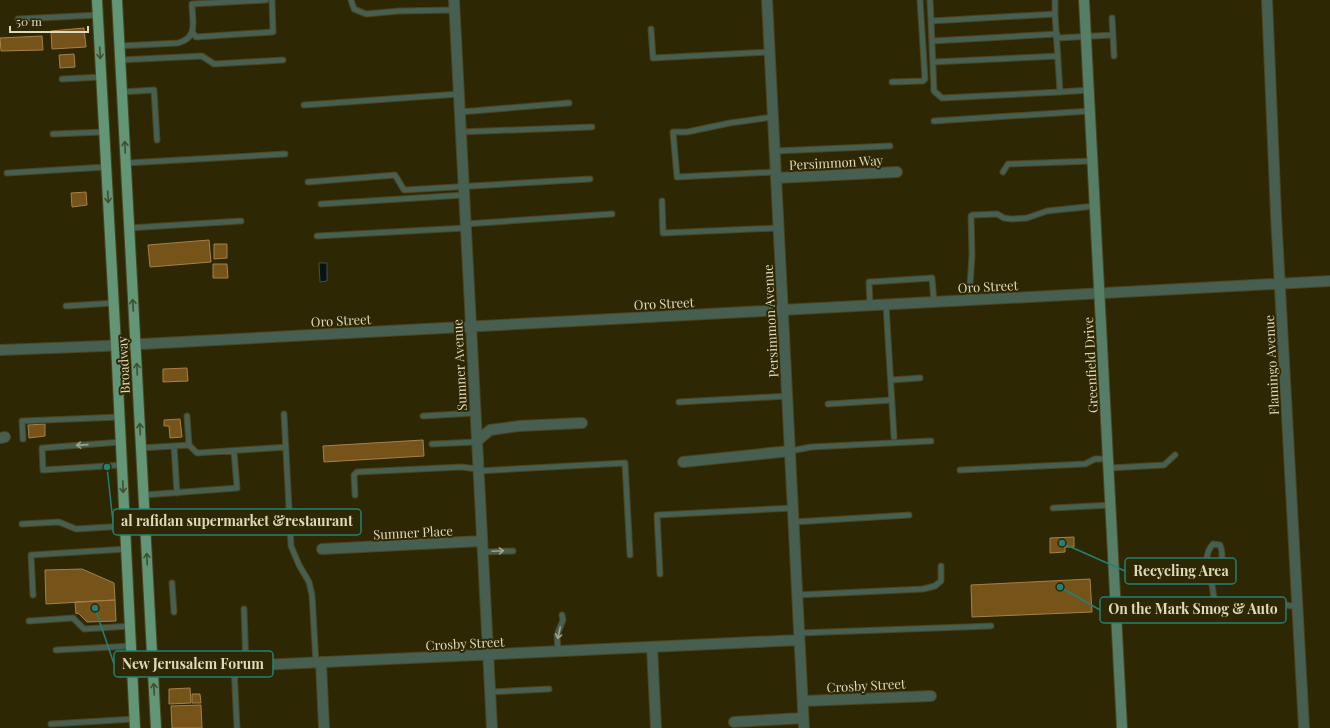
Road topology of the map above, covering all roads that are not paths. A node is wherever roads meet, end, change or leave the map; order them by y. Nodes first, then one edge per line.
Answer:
1 (97, 0) edge
2 (117, 0) edge
3 (266, 0) edge
4 (272, 0) edge
5 (351, 0) edge
6 (767, 0) edge
7 (920, 0) edge
8 (930, 0) edge
9 (1055, 0) edge
10 (1084, 0) edge
11 (1267, 0) edge
12 (454, 5) edge
13 (1055, 14) junction
14 (98, 15) junction
15 (1112, 18) dead end
16 (18, 19) dead end
17 (931, 21) junction
18 (651, 29) dead end
19 (193, 33) junction
20 (1113, 34) junction
21 (1057, 36) junction
22 (1086, 36) junction
23 (932, 40) junction
24 (120, 46) junction
25 (770, 52) junction
26 (1058, 56) junction
27 (1114, 56) dead end
28 (120, 60) junction
29 (283, 60) dead end
30 (933, 62) junction
31 (101, 77) junction
32 (62, 79) dead end
33 (892, 82) dead end
34 (1089, 90) junction
35 (122, 92) junction
36 (1060, 92) junction
37 (459, 94) junction
38 (569, 103) dead end
39 (304, 105) dead end
40 (460, 112) junction
41 (1090, 112) junction
42 (773, 117) junction
43 (934, 121) dead end
44 (592, 127) dead end
45 (104, 132) junction
46 (460, 132) junction
47 (52, 134) dead end
48 (157, 140) dead end
49 (890, 146) dead end
50 (775, 151) junction
51 (285, 154) dead end
52 (1093, 161) junction
53 (126, 163) junction
54 (106, 167) junction
55 (897, 172) dead end
56 (1003, 172) dead end
57 (7, 173) dead end
58 (776, 175) junction
59 (590, 179) dead end
60 (308, 182) dead end
61 (463, 190) junction
62 (662, 201) dead end
63 (321, 204) dead end
64 (1095, 206) junction
65 (612, 214) dead end
66 (241, 221) dead end
67 (465, 226) junction
68 (129, 228) junction
69 (778, 228) junction
70 (317, 236) dead end
71 (1330, 281) edge
72 (1280, 284) junction
73 (1100, 293) junction
74 (969, 300) junction
75 (934, 302) junction
76 (114, 303) junction
77 (870, 305) junction
78 (886, 305) junction
79 (66, 306) dead end
80 (783, 310) junction
81 (470, 326) junction
82 (135, 344) junction
83 (116, 345) junction
84 (0, 350) edge
85 (920, 378) dead end
86 (891, 380) junction
87 (787, 396) junction
88 (892, 400) junction
89 (679, 402) dead end
90 (828, 404) dead end
91 (475, 413) junction
92 (284, 414) dead end
93 (187, 416) dead end
94 (423, 416) dead end
95 (120, 417) junction
96 (582, 423) dead end
97 (894, 437) dead end
98 (23, 439) dead end
99 (930, 441) dead end
100 (121, 442) junction
101 (476, 442) junction
102 (432, 444) dead end
103 (189, 445) junction
104 (174, 446) junction
105 (286, 447) junction
106 (141, 448) junction
107 (234, 451) junction
108 (790, 451) junction
109 (1175, 456) dead end
110 (683, 462) dead end
111 (1109, 463) junction
112 (122, 465) junction
113 (478, 470) junction
114 (960, 470) dead end
115 (176, 493) junction
116 (144, 495) junction
117 (355, 495) dead end
118 (1111, 505) junction
119 (793, 508) junction
120 (1053, 508) dead end
121 (908, 516) dead end
122 (794, 522) junction
123 (22, 524) dead end
124 (125, 526) junction
125 (482, 541) junction
126 (126, 549) junction
127 (322, 549) dead end
128 (513, 551) dead end
129 (482, 552) junction
130 (630, 555) dead end
131 (941, 566) dead end
132 (660, 574) dead end
133 (1211, 582) junction
134 (172, 583) dead end
135 (33, 595) dead end
136 (797, 595) junction
137 (1297, 607) junction
138 (244, 609) dead end
139 (174, 612) dead end
140 (562, 615) dead end
141 (29, 621) dead end
142 (130, 626) junction
143 (991, 626) dead end
144 (799, 637) junction
145 (131, 646) junction
146 (652, 647) junction
147 (56, 650) dead end
148 (558, 652) junction
149 (488, 655) junction
150 (318, 663) junction
151 (246, 666) junction
152 (234, 667) junction
153 (153, 670) junction
154 (132, 671) junction
155 (549, 689) dead end
156 (490, 692) junction
157 (931, 696) dead end
158 (802, 701) junction
159 (734, 722) dead end
160 (135, 723) edge
161 (804, 723) edge
162 (51, 724) dead end
163 (156, 728) edge
164 (237, 728) edge
165 (324, 728) edge
166 (492, 728) edge
167 (656, 728) edge
168 (1122, 728) edge
169 (1304, 728) edge

1 - 14 main road, Broadway
2 - 24 main road, Broadway
3 - 19 lane
4 - 19 lane
5 - 12 lane
6 - 25 street, Persimmon Avenue
7 - 33 lane
8 - 17 lane
9 - 13 lane
10 - 22 main road, Greenfield Drive
11 - 72 street, Flamingo Avenue
12 - 37 street, Sumner Avenue
13 - 17 lane
13 - 21 lane
14 - 16 lane
14 -> 31 main road, Broadway
15 - 20 lane
17 - 23 lane
18 - 25 lane
19 - 24 lane
20 - 22 lane
20 - 27 lane
21 - 22 lane
21 - 23 lane
21 - 26 lane
22 - 34 main road, Greenfield Drive
23 - 30 lane
24 - 28 main road, Broadway
25 - 42 street, Persimmon Avenue
26 - 30 lane
26 - 36 lane
28 - 29 lane
28 - 35 main road, Broadway
30 - 36 lane
31 - 32 lane
31 - 45 main road, Broadway
34 - 36 lane
34 - 41 main road, Greenfield Drive
35 - 48 lane
53 -> 35 main road, Broadway
37 - 39 lane
37 - 40 street, Sumner Avenue
38 - 40 lane
40 - 46 street, Sumner Avenue
41 - 43 lane
41 - 52 main road, Greenfield Drive
42 - 50 street, Persimmon Avenue
42 - 58 lane
44 - 46 lane
45 - 47 lane
45 - 54 main road, Broadway
46 - 61 street, Sumner Avenue
49 - 50 lane
50 - 58 street, Persimmon Avenue
51 - 53 lane
52 - 56 lane
52 - 64 main road, Greenfield Drive
53 - 68 main road, Broadway
54 - 57 lane
54 -> 76 main road, Broadway
55 - 58 street, Persimmon Way
58 - 69 street, Persimmon Avenue
59 - 61 lane
60 - 61 lane
61 - 63 lane
61 - 67 street, Sumner Avenue
62 - 69 lane
64 - 73 main road, Greenfield Drive
64 - 74 lane
65 - 67 lane
66 - 68 lane
67 - 70 lane
67 - 81 street, Sumner Avenue
82 -> 68 main road, Broadway
69 - 80 street, Persimmon Avenue
71 - 72 street, Oro Street
72 - 73 street, Oro Street
72 - 137 street, Flamingo Avenue
73 - 74 street, Oro Street
73 - 111 main road, Greenfield Drive
74 - 75 street, Oro Street
75 - 77 lane
75 - 78 street, Oro Street
76 - 79 lane
76 - 83 main road, Broadway
77 - 78 street, Oro Street
77 - 80 street, Oro Street
78 - 86 lane
80 - 81 street, Oro Street
80 - 87 street, Persimmon Avenue
81 - 82 street, Oro Street
81 - 91 street, Sumner Avenue
82 - 83 street, Oro Street
106 -> 82 main road, Broadway
83 - 84 street, Oro Street
83 - 95 main road, Broadway
85 - 86 lane
86 - 88 lane
87 - 89 lane
87 - 108 street, Persimmon Avenue
88 - 90 lane
88 - 97 lane
91 - 94 lane
91 - 101 street, Sumner Avenue
92 - 105 lane
93 - 103 lane
95 - 98 lane
95 - 100 main road, Broadway
96 - 101 street
99 - 108 lane
100 - 112 main road, Broadway
100 -> 112 lane
101 - 102 lane
101 - 113 street, Sumner Avenue
103 - 104 lane
103 - 107 lane
104 - 106 lane
104 - 115 lane
105 - 107 lane
105 - 150 lane
106 - 116 main road, Broadway
107 - 115 lane
108 - 110 street
108 - 119 street, Persimmon Avenue
109 - 111 lane
111 - 114 lane
111 - 118 main road, Greenfield Drive
112 -> 124 main road, Broadway
113 - 117 lane
113 - 125 street, Sumner Avenue
113 - 130 lane
115 - 116 lane
153 -> 116 main road, Broadway
118 - 120 lane
118 - 168 main road, Greenfield Drive
119 - 122 street, Persimmon Avenue
119 - 132 lane
121 - 122 lane
122 - 136 street, Persimmon Avenue
123 - 124 lane
124 - 126 main road, Broadway
125 - 127 street, Sumner Place
125 - 129 street, Sumner Avenue
126 - 135 lane
126 - 142 main road, Broadway
129 -> 128 lane
129 - 149 street, Sumner Avenue
131 - 136 lane
133 - 133 lane
133 - 137 lane
134 - 139 lane
136 - 144 street, Persimmon Avenue
137 - 169 street, Flamingo Avenue
138 - 151 lane
140 -> 148 lane
141 - 142 lane
142 - 145 main road, Broadway
143 - 144 lane
144 - 146 street, Crosby Street
144 - 158 street, Persimmon Avenue
145 - 147 lane
145 - 154 main road, Broadway
146 - 148 street, Crosby Street
146 - 167 street
148 - 149 street, Crosby Street
149 - 150 street, Crosby Street
149 - 156 street, Sumner Avenue
150 - 151 street, Crosby Street
150 - 165 street
151 - 152 street, Crosby Street
152 - 153 street, Crosby Street
152 - 164 lane
153 - 154 street, Crosby Street
163 -> 153 main road, Broadway
154 - 160 main road, Broadway
155 - 156 lane
156 - 166 street, Sumner Avenue
157 - 158 street, Crosby Street
158 - 161 street
159 - 161 street
160 - 162 lane

